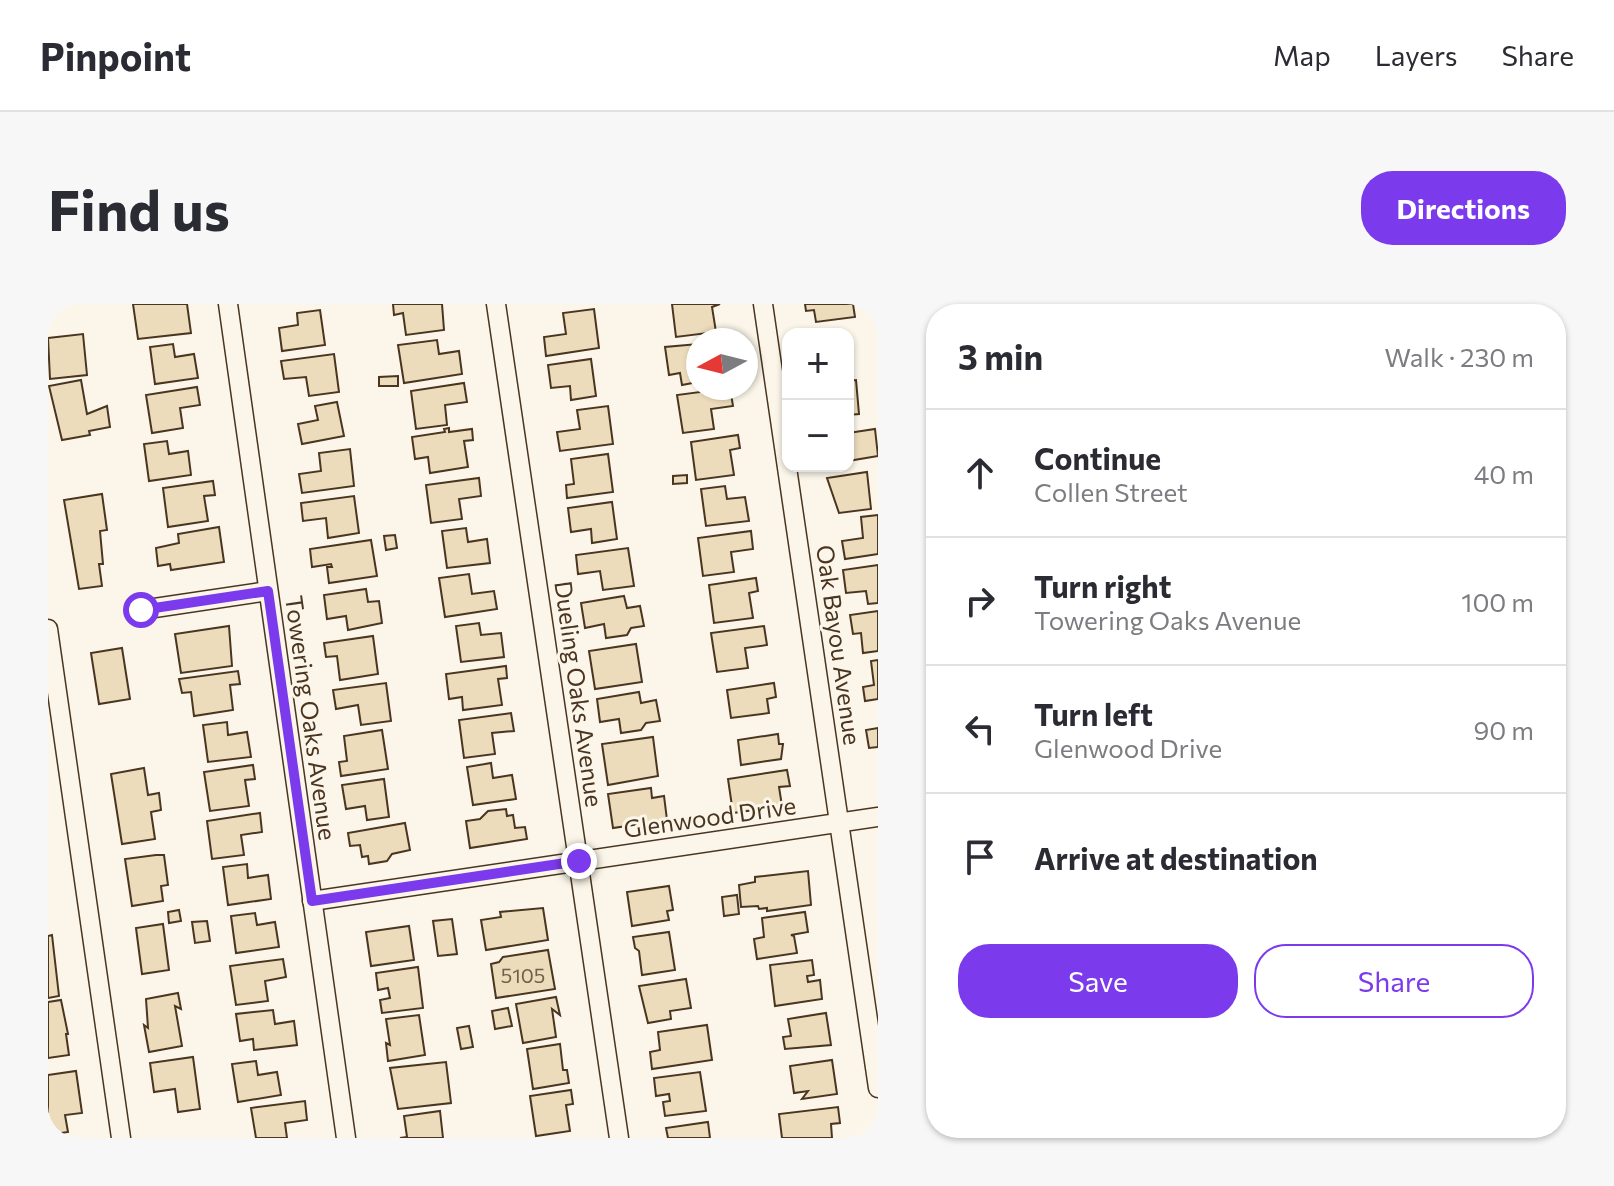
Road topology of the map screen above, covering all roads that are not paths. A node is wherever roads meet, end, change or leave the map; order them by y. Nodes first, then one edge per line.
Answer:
1 (228, 304) edge
2 (496, 304) edge
3 (763, 304) edge
4 (268, 591) junction
5 (141, 610) dead end
6 (48, 629) edge
7 (878, 817) edge
8 (841, 822) junction
9 (579, 861) junction
10 (312, 901) junction
11 (878, 1088) edge
12 (121, 1138) edge
13 (346, 1138) edge
14 (619, 1138) edge

1 - 4 street, Towering Oaks Avenue
2 - 9 street, Dueling Oaks Avenue
3 - 8 street, Oak Bayou Avenue
4 - 5 street
4 - 10 street, Towering Oaks Avenue
6 - 12 street
7 - 8 street, Glenwood Drive
8 - 9 street, Glenwood Drive
8 - 11 street, Oak Bayou Avenue
9 - 10 street, Glenwood Drive
9 - 14 street, Dueling Oaks Avenue
10 - 13 street, Towering Oaks Avenue

